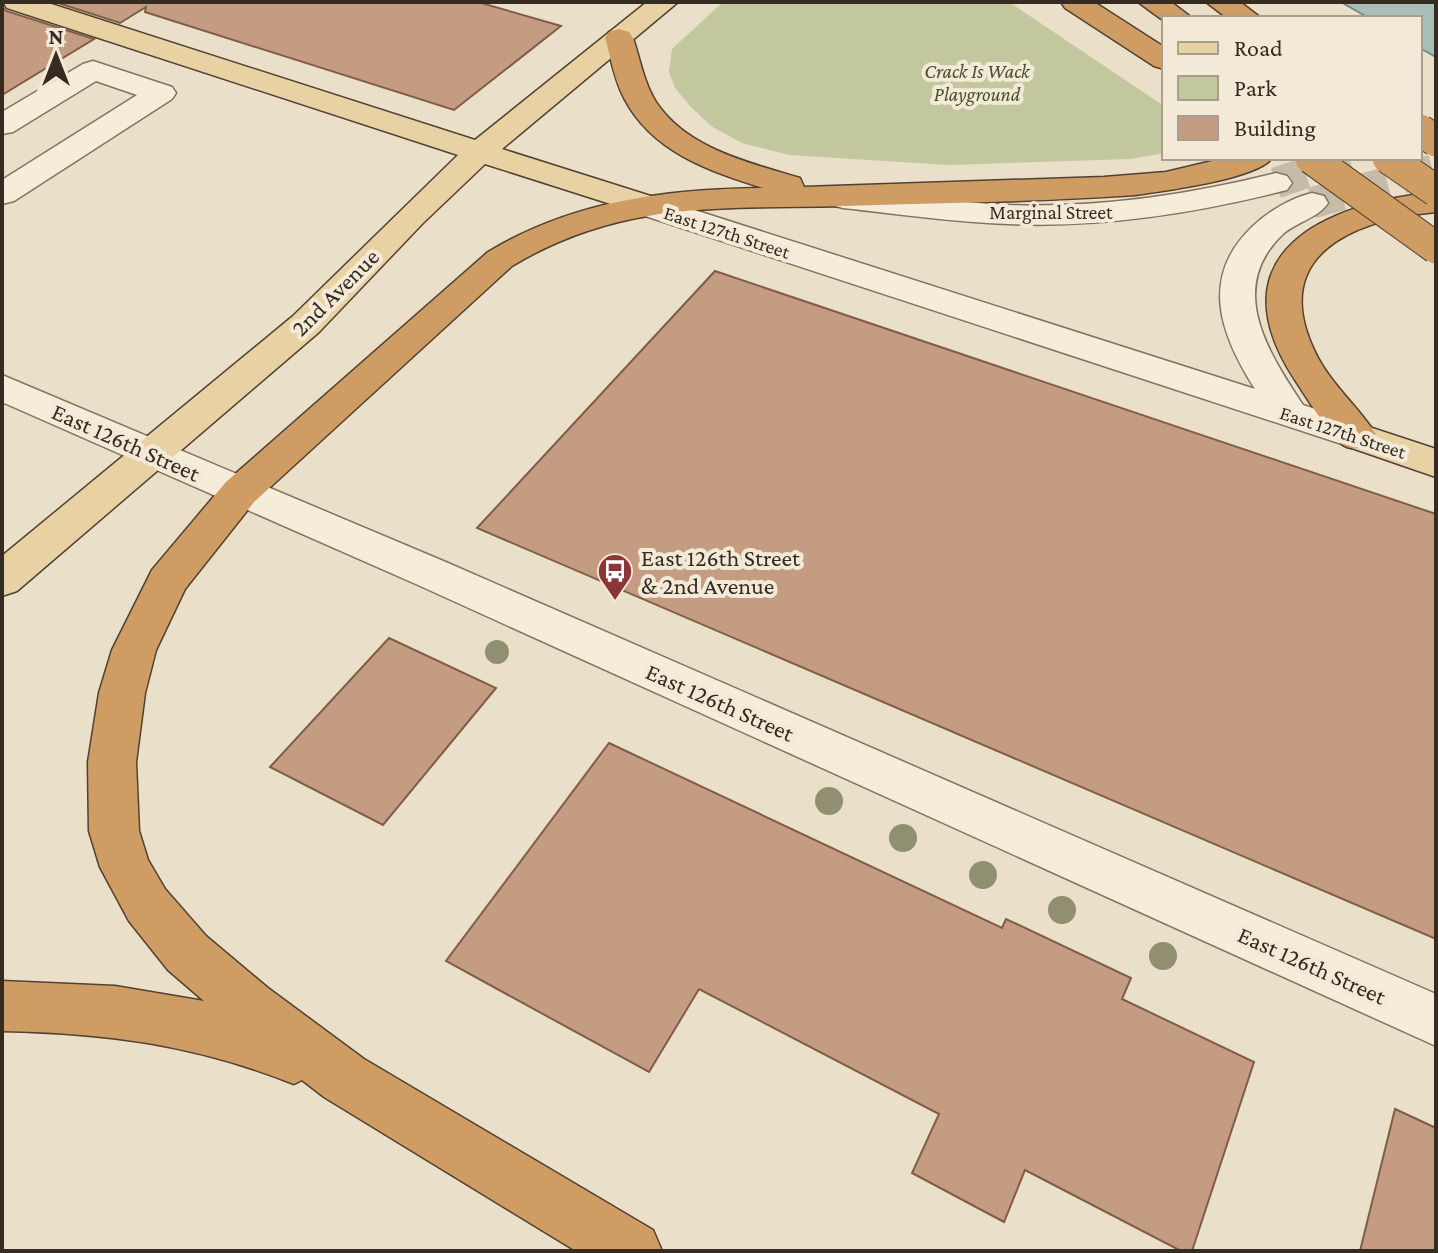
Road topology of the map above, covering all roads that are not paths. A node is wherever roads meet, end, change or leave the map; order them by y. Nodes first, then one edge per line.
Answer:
1 (17, 2) edge
2 (664, 2) edge
3 (1075, 2) edge
4 (1152, 2) edge
5 (1220, 2) edge
6 (1246, 2) edge
7 (1175, 16) edge
8 (1244, 16) edge
9 (1264, 16) edge
10 (619, 38) junction
11 (1162, 59) edge
12 (2, 125) edge
13 (479, 152) junction
14 (1314, 160) edge
15 (1391, 160) edge
16 (1266, 170) tunnel mouth
17 (1436, 191) edge
18 (2, 194) edge
19 (825, 196) junction
20 (1436, 202) edge
21 (1312, 203) tunnel mouth
22 (645, 205) junction
23 (1436, 248) edge
24 (2, 387) edge
25 (1290, 415) junction
26 (1357, 436) junction
27 (152, 453) junction
28 (1436, 463) edge
29 (240, 492) junction
30 (2, 580) edge
31 (2, 1006) edge
32 (1436, 1020) edge
33 (344, 1078) junction
34 (632, 1251) edge

1 - 13 main road, East 127th Street
2 - 10 main road, 2nd Avenue
3 - 11 highway
4 - 7 highway
5 - 8 highway
6 - 9 highway
10 - 13 main road, 2nd Avenue
10 - 19 highway
12 - 18 street
13 - 22 main road, East 127th Street
13 - 27 main road, 2nd Avenue
14 - 23 highway, bridge
15 - 17 highway, bridge
16 - 19 street, Marginal Street
19 - 22 highway
20 - 26 highway
21 - 25 street
22 - 25 street, East 127th Street
22 - 29 highway
24 - 27 street, East 126th Street
25 - 26 street, East 127th Street
26 - 28 main road, East 127th Street
27 - 29 street, East 126th Street
27 - 30 main road, 2nd Avenue
29 - 32 street, East 126th Street
29 - 33 highway
31 - 33 highway
33 - 34 highway

